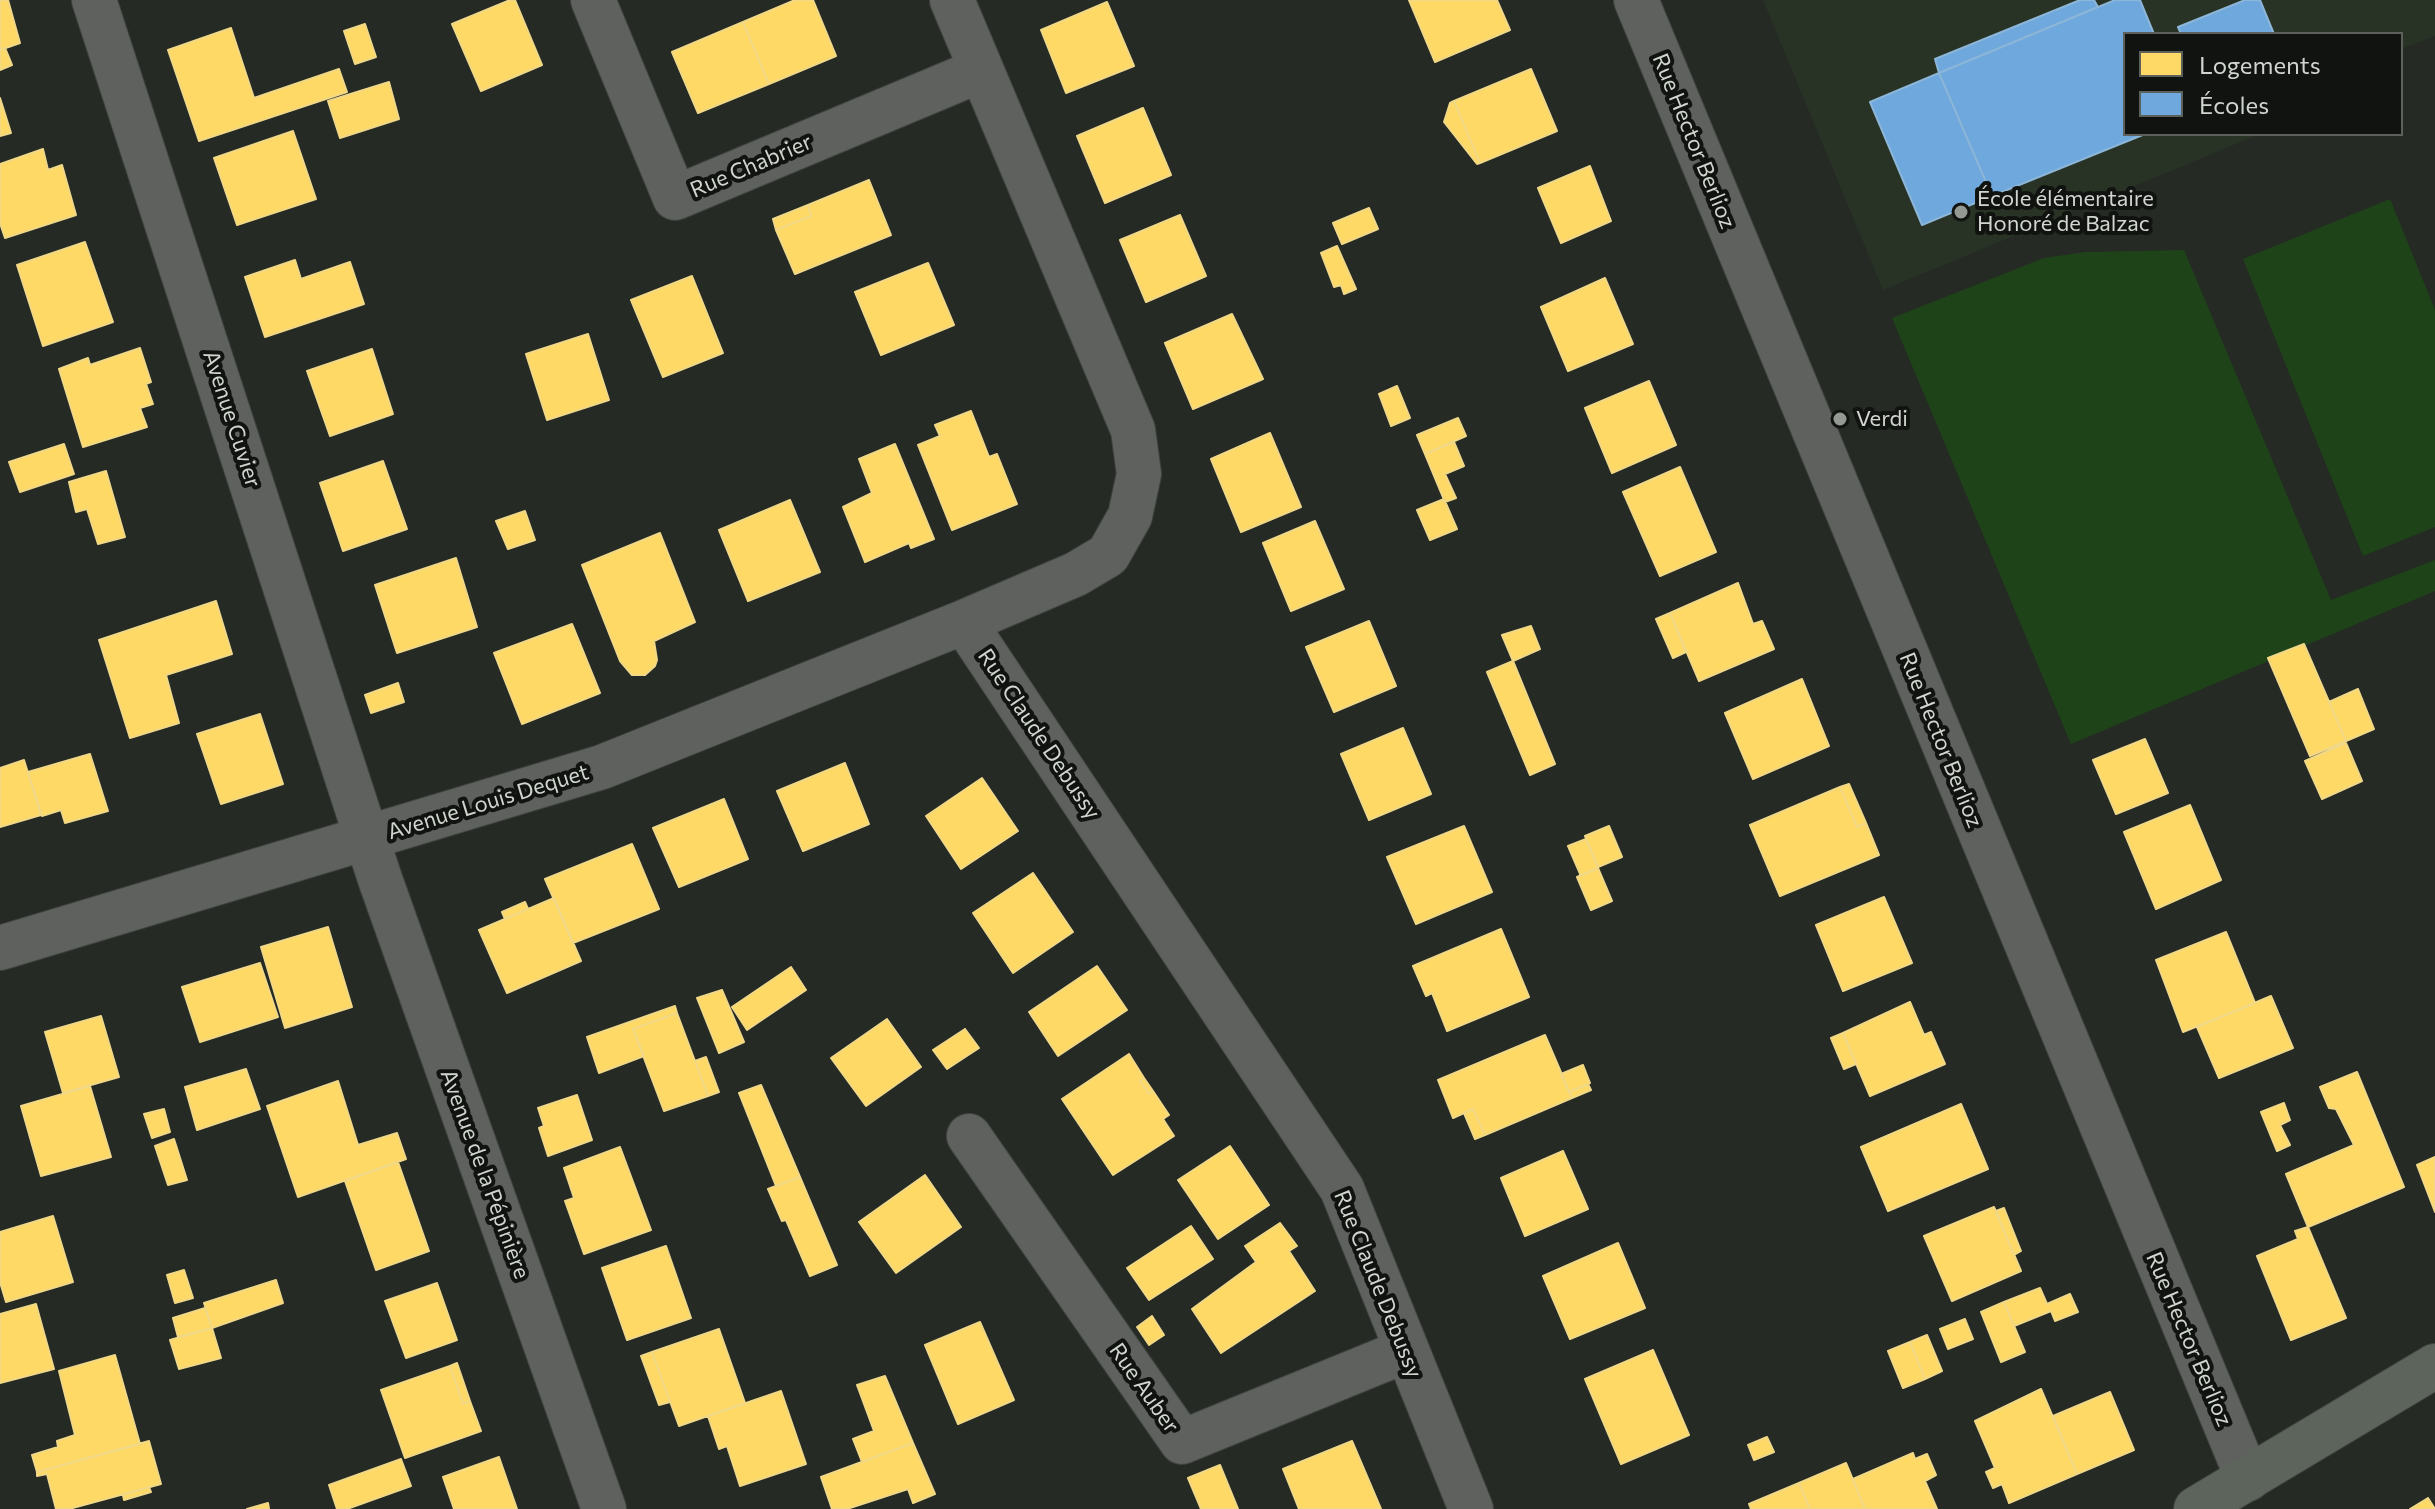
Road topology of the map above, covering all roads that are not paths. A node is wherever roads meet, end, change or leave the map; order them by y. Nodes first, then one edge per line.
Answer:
1 (94, 0) edge
2 (593, 0) edge
3 (952, 0) edge
4 (1636, 0) edge
5 (981, 70) junction
6 (964, 622) junction
7 (368, 838) junction
8 (0, 948) edge
9 (969, 1136) dead end
10 (1405, 1351) junction
11 (2435, 1366) edge
12 (2248, 1479) junction
13 (604, 1509) edge
14 (1471, 1509) edge
15 (2196, 1509) edge

1 - 7 street, Avenue Cuvier
2 - 5 street, Rue Chabrier
3 - 5 street, Rue Claude Debussy
4 - 12 street, Rue Hector Berlioz
5 - 6 street, Rue Claude Debussy
6 - 7 street, Avenue Louis Dequet
6 - 10 street, Rue Claude Debussy
7 - 8 street, Avenue Louis Dequet
7 - 13 street, Avenue de la Pépinière
9 - 10 street, Rue Auber
10 - 14 street, Rue Claude Debussy
11 - 12 street
12 - 15 street

